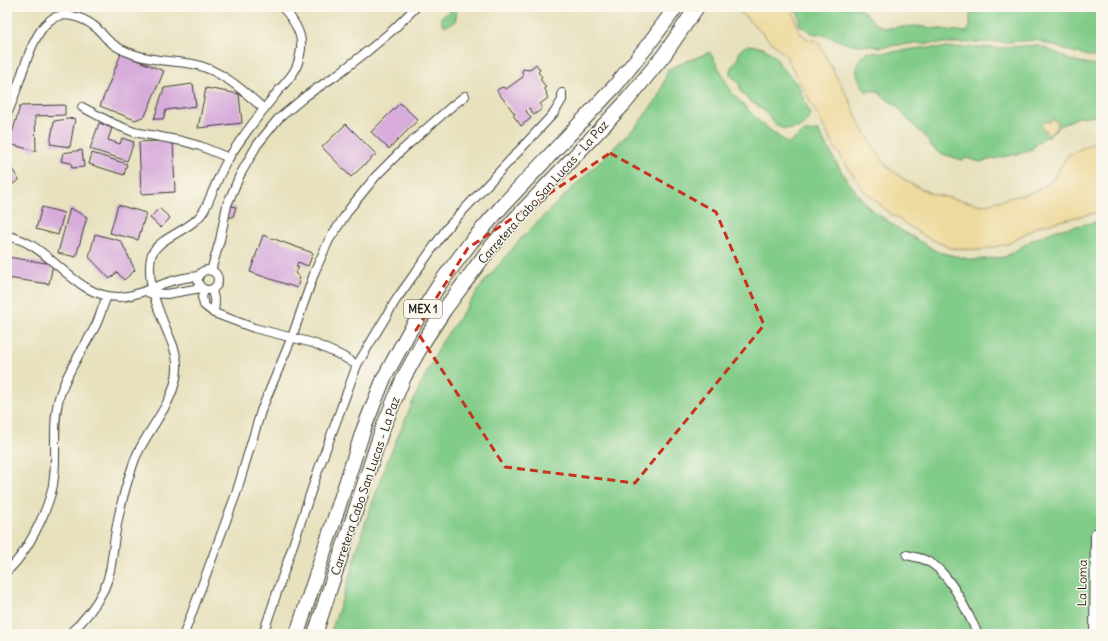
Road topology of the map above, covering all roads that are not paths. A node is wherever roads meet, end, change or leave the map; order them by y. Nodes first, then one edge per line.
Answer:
1 (416, 7) edge
2 (676, 7) edge
3 (697, 7) edge
4 (708, 7) edge
5 (283, 8) edge
6 (664, 55) junction
7 (562, 93) dead end
8 (465, 96) dead end
9 (82, 107) dead end
10 (264, 109) junction
11 (7, 114) edge
12 (229, 158) junction
13 (7, 236) edge
14 (211, 271) junction
15 (199, 276) junction
16 (206, 289) junction
17 (154, 291) junction
18 (107, 296) junction
19 (292, 337) junction
20 (357, 365) junction
21 (1095, 532) dead end
22 (907, 555) dead end
23 (7, 571) edge
24 (69, 634) edge
25 (184, 634) edge
26 (263, 634) edge
27 (297, 634) edge
28 (315, 634) edge
29 (978, 634) edge
30 (1094, 634) edge

1 - 14 street
2 - 27 highway, Carretera Cabo San Lucas - La Paz / MEX 1
3 - 6 highway, Carretera Cabo San Lucas - La Paz / MEX 1
4 - 6 highway
5 - 10 street
6 - 28 highway, Carretera Cabo San Lucas - La Paz / MEX 1
7 - 20 street
8 - 19 street
9 - 12 street
10 - 11 street
10 - 12 street
12 - 17 street
13 - 18 street
14 - 15 street
14 - 16 street
15 - 16 street
15 - 17 street
16 - 17 street
16 - 19 street
17 - 18 street
17 - 24 street
18 - 23 street
19 - 20 street
19 - 25 street
20 - 26 street
21 - 30 street, La Loma
22 - 29 street

